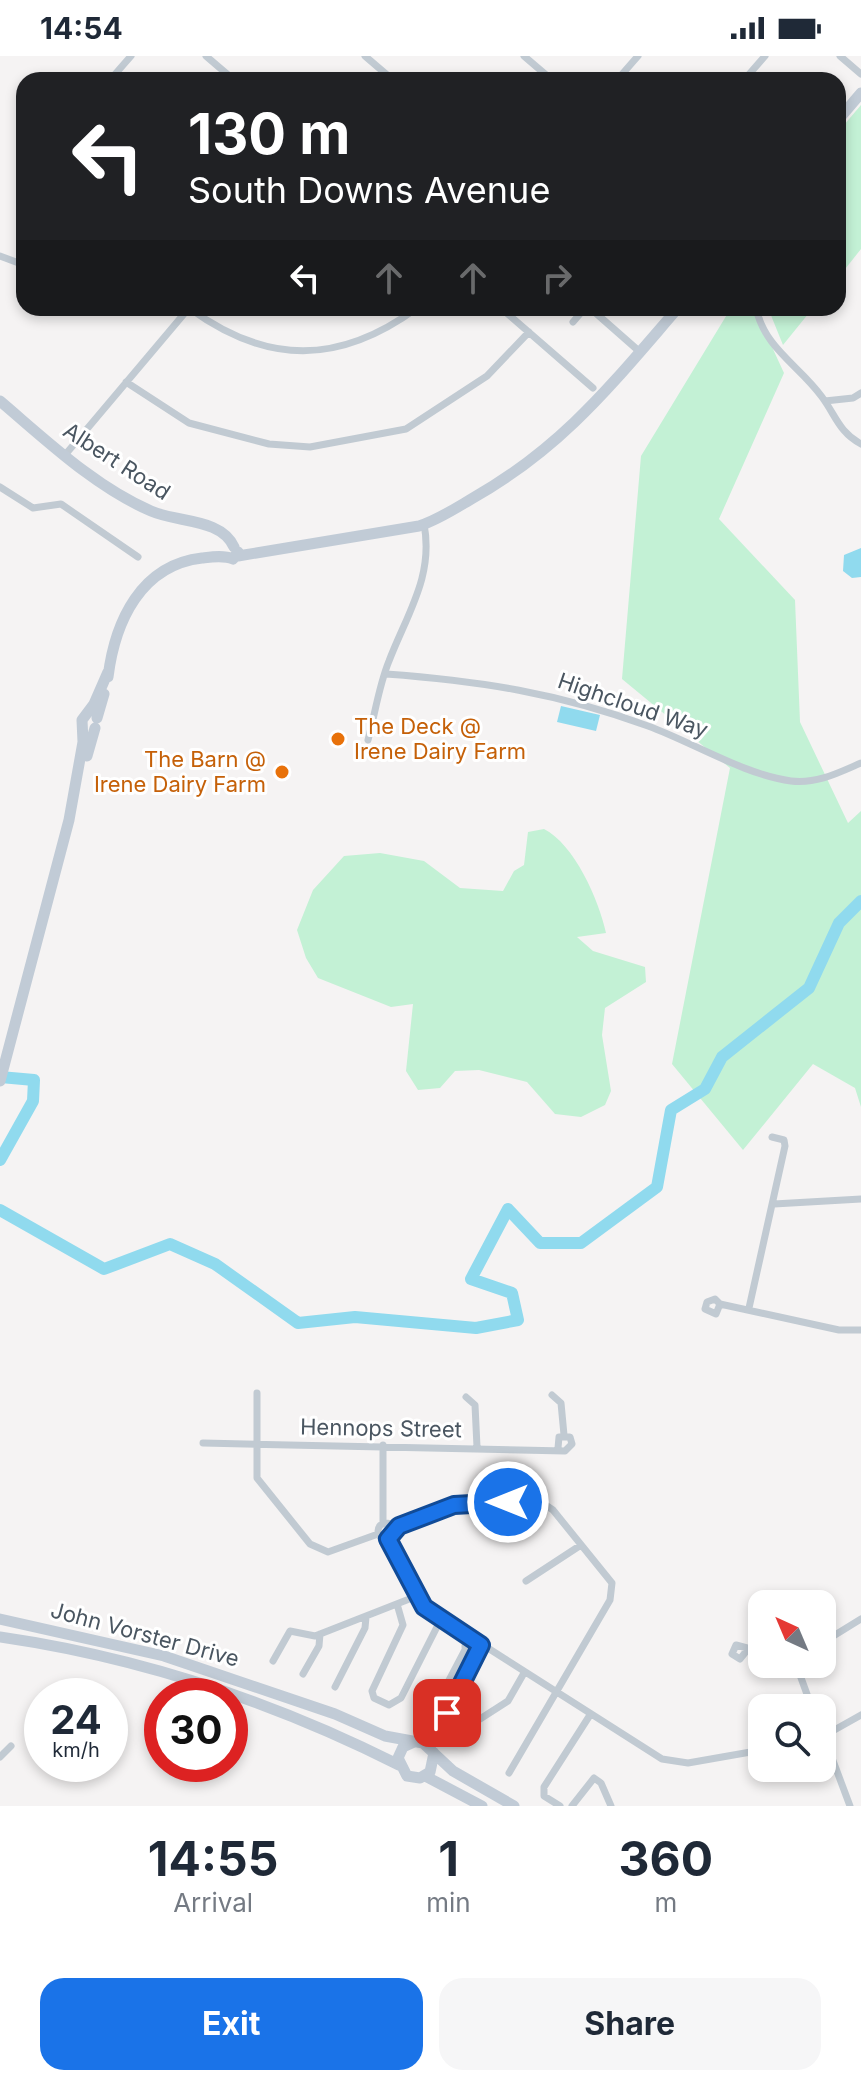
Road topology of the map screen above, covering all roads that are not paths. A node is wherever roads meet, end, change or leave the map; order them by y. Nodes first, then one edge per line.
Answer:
1 (131, 56) edge
2 (206, 56) edge
3 (365, 56) edge
4 (524, 56) edge
5 (638, 56) edge
6 (765, 56) edge
7 (840, 56) edge
8 (117, 72) edge
9 (225, 72) edge
10 (384, 72) edge
11 (543, 72) edge
12 (624, 72) edge
13 (751, 72) edge
14 (861, 74) edge
15 (861, 93) edge
16 (846, 111) edge
17 (182, 316) edge
18 (201, 316) edge
19 (406, 316) edge
20 (510, 316) edge
21 (579, 316) edge
22 (597, 316) edge
23 (671, 316) edge
24 (758, 316) edge
25 (573, 322) dead end
26 (529, 332) junction
27 (640, 352) junction
28 (126, 382) junction
29 (593, 388) dead end
30 (861, 393) edge
31 (0, 401) edge
32 (825, 401) junction
33 (861, 444) edge
34 (65, 455) junction
35 (0, 487) edge
36 (424, 524) junction
37 (232, 551) junction
38 (138, 557) dead end
39 (386, 674) junction
40 (368, 740) dead end
41 (861, 763) edge
42 (0, 1081) edge
43 (772, 1137) dead end
44 (861, 1199) edge
45 (774, 1204) junction
46 (720, 1304) dead end
47 (749, 1308) junction
48 (861, 1330) edge
49 (257, 1393) dead end
50 (552, 1395) dead end
51 (466, 1397) dead end
52 (564, 1435) junction
53 (203, 1443) dead end
54 (256, 1445) junction
55 (383, 1445) junction
56 (477, 1447) junction
57 (558, 1448) junction
58 (383, 1524) junction
59 (393, 1529) junction
60 (378, 1534) junction
61 (388, 1539) junction
62 (581, 1545) junction
63 (526, 1581) dead end
64 (417, 1596) junction
65 (397, 1604) junction
66 (366, 1617) junction
67 (0, 1619) edge
68 (441, 1619) junction
69 (861, 1619) edge
70 (320, 1634) junction
71 (836, 1634) edge
72 (0, 1637) edge
73 (473, 1647) junction
74 (273, 1661) dead end
75 (524, 1673) junction
76 (303, 1674) dead end
77 (446, 1686) junction
78 (335, 1687) dead end
79 (458, 1692) junction
80 (557, 1693) junction
81 (590, 1715) junction
82 (861, 1715) edge
83 (480, 1719) dead end
84 (836, 1726) edge
85 (416, 1742) junction
86 (11, 1746) dead end
87 (432, 1751) junction
88 (748, 1752) edge
89 (0, 1757) edge
90 (399, 1765) junction
91 (836, 1772) edge
92 (509, 1773) dead end
93 (425, 1776) junction
94 (482, 1806) edge
95 (514, 1806) edge
96 (560, 1806) edge
97 (572, 1806) edge
98 (611, 1806) edge
99 (850, 1806) edge

1 - 8 street
2 - 9 street
3 - 10 street
4 - 11 street
5 - 12 street
6 - 13 street
7 - 14 street
15 - 16 street
17 - 28 street
18 - 19 street
20 - 26 street
21 - 25 street
22 - 27 street
23 - 27 street
24 - 32 street
26 - 28 street
26 - 29 street
27 - 36 street
28 - 34 street
30 - 32 street
31 - 34 street, Albert Road
32 - 33 street
34 - 37 street, Albert Road
35 - 38 street
36 - 37 street
36 - 39 street
37 - 42 street
39 - 40 street
39 - 41 street, Highcloud Way
43 - 45 street
44 - 45 street
45 - 47 street
46 - 47 street
47 - 48 street
49 - 54 street
50 - 52 street
51 - 56 street
52 - 57 street
52 - 57 street
53 - 54 street, Hennops Street
54 - 55 street, Hennops Street
54 - 60 street
55 - 56 street, Hennops Street
55 - 58 street
56 - 57 street, Hennops Street
58 - 59 street
58 - 60 street
59 - 61 street
59 - 62 street
60 - 61 street
61 - 64 street
62 - 63 street
62 - 80 street
64 - 65 street
64 - 68 street
65 - 66 street
65 - 68 street
66 - 70 street
66 - 78 street
67 - 85 street, John Vorster Drive
68 - 73 street
69 - 71 street
70 - 74 street
70 - 76 street
72 - 90 street, John Vorster Drive
73 - 75 street
73 - 77 street
73 - 79 street
75 - 80 street
75 - 83 street
77 - 79 street
77 - 85 street
79 - 87 street
80 - 81 street
80 - 92 street
81 - 88 street
81 - 96 street
82 - 84 street
85 - 87 street
85 - 90 street
86 - 89 street
87 - 93 street
87 - 95 street
90 - 93 street
91 - 99 street
93 - 94 street
97 - 98 street

